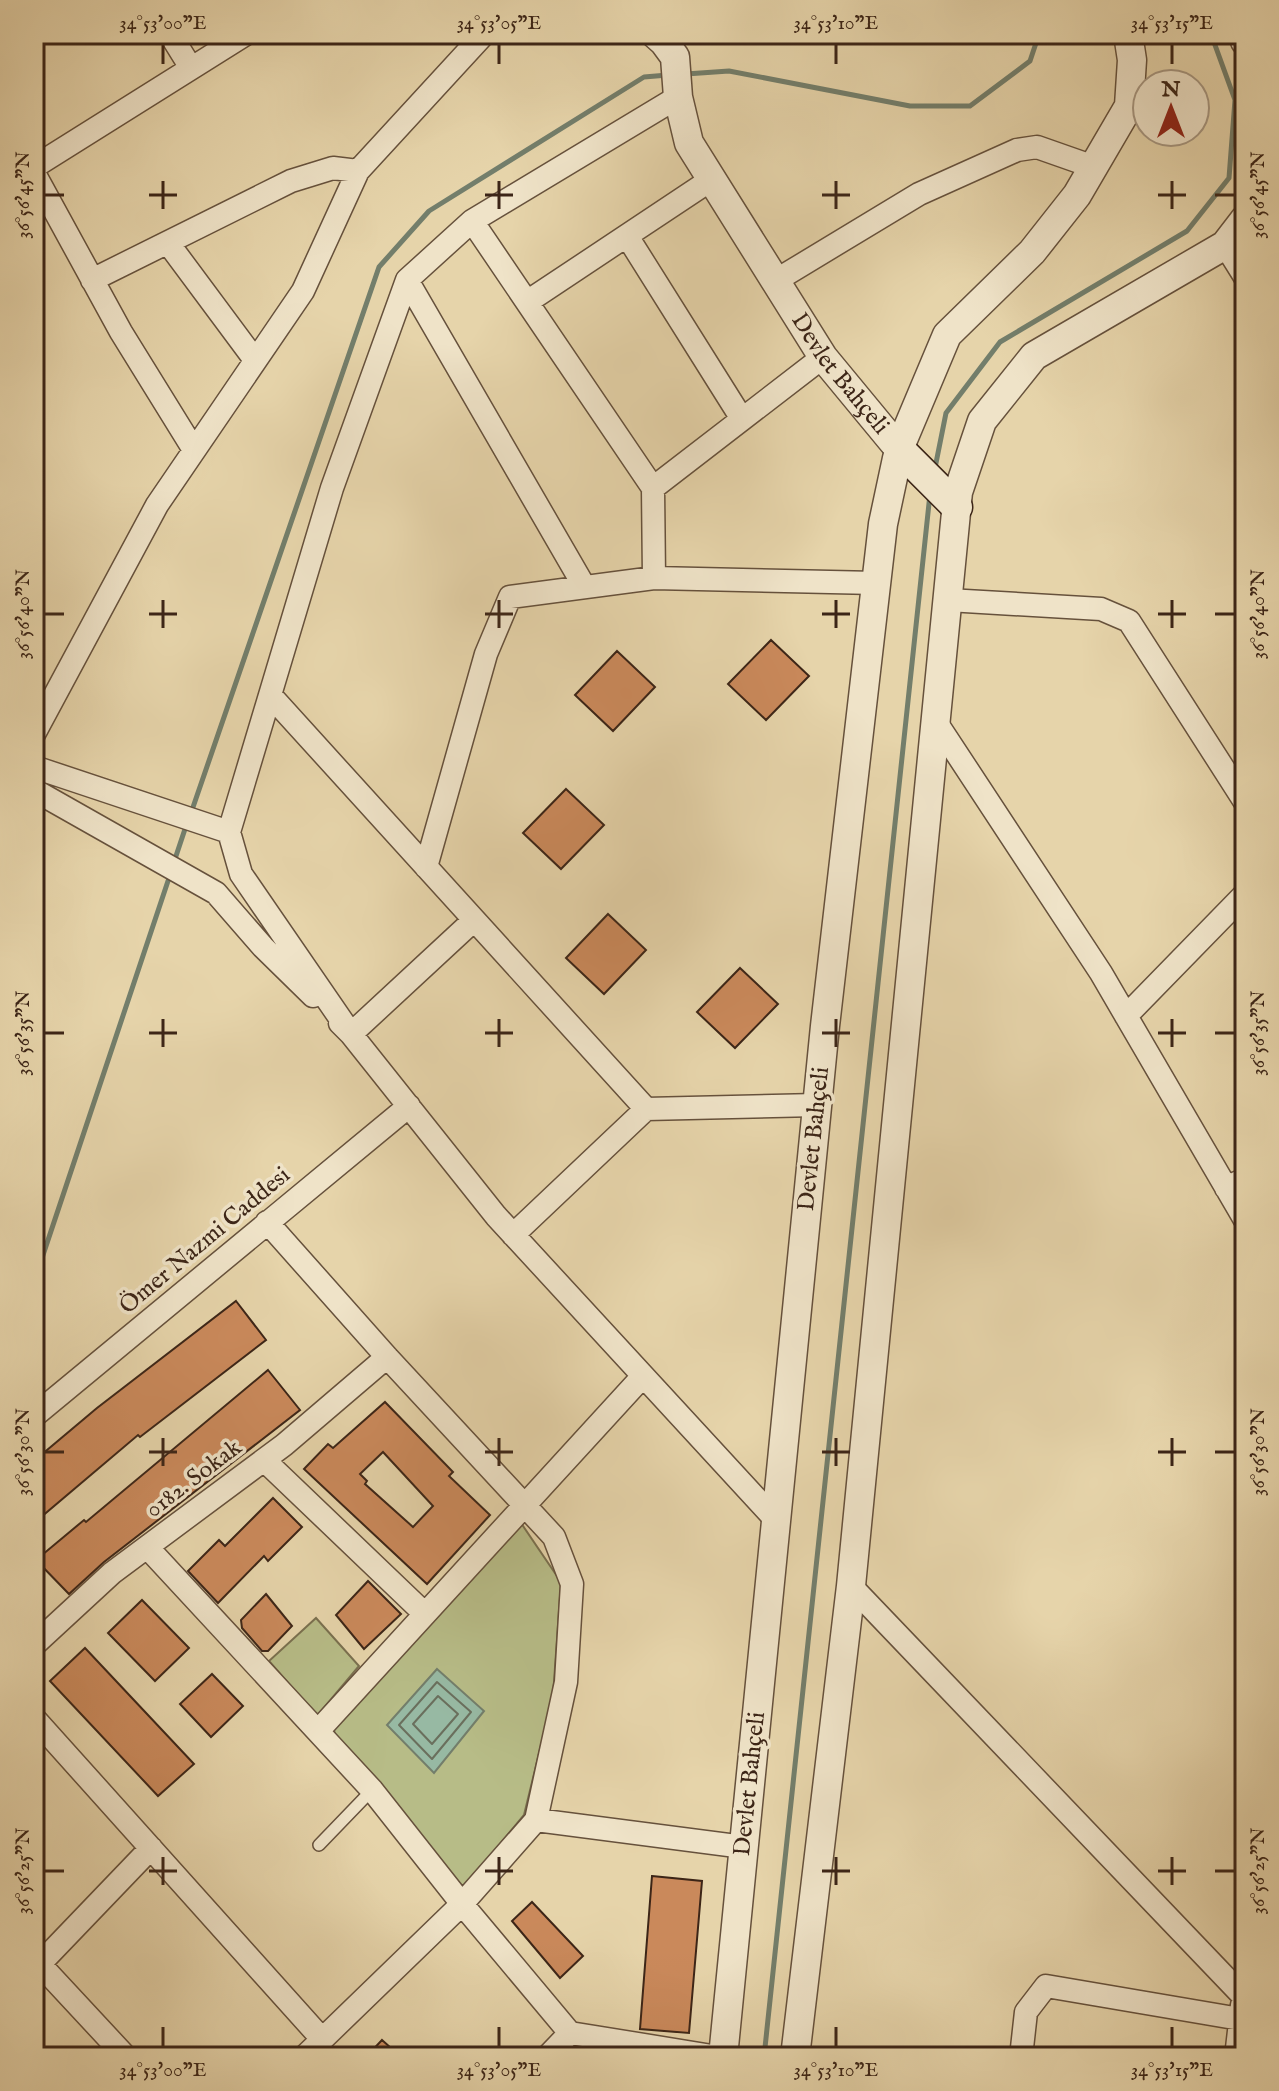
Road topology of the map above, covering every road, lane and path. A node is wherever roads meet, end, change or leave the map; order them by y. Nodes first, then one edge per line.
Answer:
1 (170, 34) edge
2 (246, 34) edge
3 (484, 34) edge
4 (655, 34) edge
5 (1128, 34) edge
6 (1243, 34) edge
7 (1245, 41) edge
8 (191, 68) junction
9 (678, 97) junction
10 (34, 167) edge
11 (1094, 167) junction
12 (358, 171) junction
13 (34, 173) edge
14 (712, 179) junction
15 (1245, 219) edge
16 (472, 221) junction
17 (627, 236) junction
18 (168, 243) junction
19 (1225, 245) junction
20 (1245, 277) edge
21 (92, 280) junction
22 (407, 280) junction
23 (775, 281) junction
24 (527, 302) junction
25 (823, 357) junction
26 (255, 360) junction
27 (742, 419) junction
28 (899, 449) junction
29 (194, 450) junction
30 (653, 488) junction
31 (957, 507) junction
32 (654, 578) junction
33 (876, 583) junction
34 (584, 586) junction
35 (948, 600) junction
36 (271, 696) junction
37 (936, 722) junction
38 (34, 734) edge
39 (34, 767) edge
40 (34, 790) edge
41 (1245, 802) edge
42 (229, 832) junction
43 (426, 867) junction
44 (1245, 894) edge
45 (474, 920) junction
46 (1126, 1016) junction
47 (351, 1034) junction
48 (817, 1105) junction
49 (409, 1106) junction
50 (646, 1109) junction
51 (1235, 1183) edge
52 (1245, 1220) edge
53 (267, 1222) junction
54 (513, 1235) junction
55 (387, 1357) junction
56 (643, 1376) junction
57 (34, 1416) edge
58 (264, 1460) junction
59 (525, 1505) junction
60 (776, 1520) junction
61 (147, 1547) junction
62 (851, 1586) junction
63 (425, 1614) junction
64 (34, 1645) edge
65 (34, 1718) edge
66 (318, 1731) junction
67 (372, 1790) junction
68 (536, 1820) junction
69 (319, 1845) dead end
70 (744, 1847) junction
71 (151, 1848) junction
72 (462, 1904) junction
73 (36, 1964) edge
74 (1243, 2004) edge
75 (570, 2033) junction
76 (322, 2039) junction
77 (126, 2057) edge
78 (304, 2057) edge
79 (547, 2057) edge
80 (567, 2057) edge
81 (720, 2057) edge
82 (795, 2057) edge
83 (1021, 2057) edge
84 (1236, 2057) edge

1 - 8 street
2 - 8 street
3 - 12 street
4 - 9 street, Devlet Bahçeli
5 - 11 street
6 - 7 street
8 - 10 street
9 - 14 street, Devlet Bahçeli
9 - 16 street
11 - 23 street
11 - 28 street
12 - 18 street
12 - 26 street
13 - 21 street
14 - 17 street
14 - 23 street, Devlet Bahçeli
15 - 19 street
16 - 22 street
16 - 24 street
17 - 24 street
17 - 27 street
18 - 21 street
18 - 26 street
19 - 20 street
19 - 31 street
21 - 29 street
22 - 34 street
22 - 36 street
23 - 25 street, Devlet Bahçeli
24 - 30 street
25 - 27 street
25 - 28 street, Devlet Bahçeli
26 - 29 street
27 - 30 street
28 - 31 main road
28 - 33 street, Devlet Bahçeli
29 - 38 street
30 - 32 street
31 - 35 street
32 - 33 street
32 - 34 street
33 - 48 street, Devlet Bahçeli
34 - 43 street
35 - 37 street
35 - 41 street
36 - 42 street
36 - 43 street
37 - 46 street
37 - 62 street
39 - 42 street
40 - 47 street
42 - 47 street
43 - 45 street
44 - 46 street
45 - 47 street
45 - 50 street
46 - 51 street
47 - 49 street
48 - 50 street
48 - 60 street, Devlet Bahçeli
49 - 53 street, Ömer Nazmi Caddesi
49 - 54 street
50 - 54 street
51 - 52 street
53 - 55 street
53 - 57 street, Ömer Nazmi Caddesi
54 - 56 street
55 - 58 street, 0182. Sokak
55 - 59 street
56 - 59 street
56 - 60 street
58 - 61 street, 0182. Sokak
58 - 63 street
59 - 63 street
59 - 68 street
60 - 70 street, Devlet Bahçeli
61 - 64 street, 0182. Sokak
61 - 66 street
62 - 74 street
62 - 82 street
63 - 66 street
65 - 71 street
66 - 67 street
67 - 69 lane
67 - 72 street
68 - 70 street
68 - 72 street
70 - 81 street, Devlet Bahçeli
71 - 73 street
71 - 76 street
72 - 75 street
72 - 76 street
73 - 77 street
74 - 83 street
74 - 84 street
75 - 79 street
75 - 80 street
75 - 81 street
76 - 78 street

